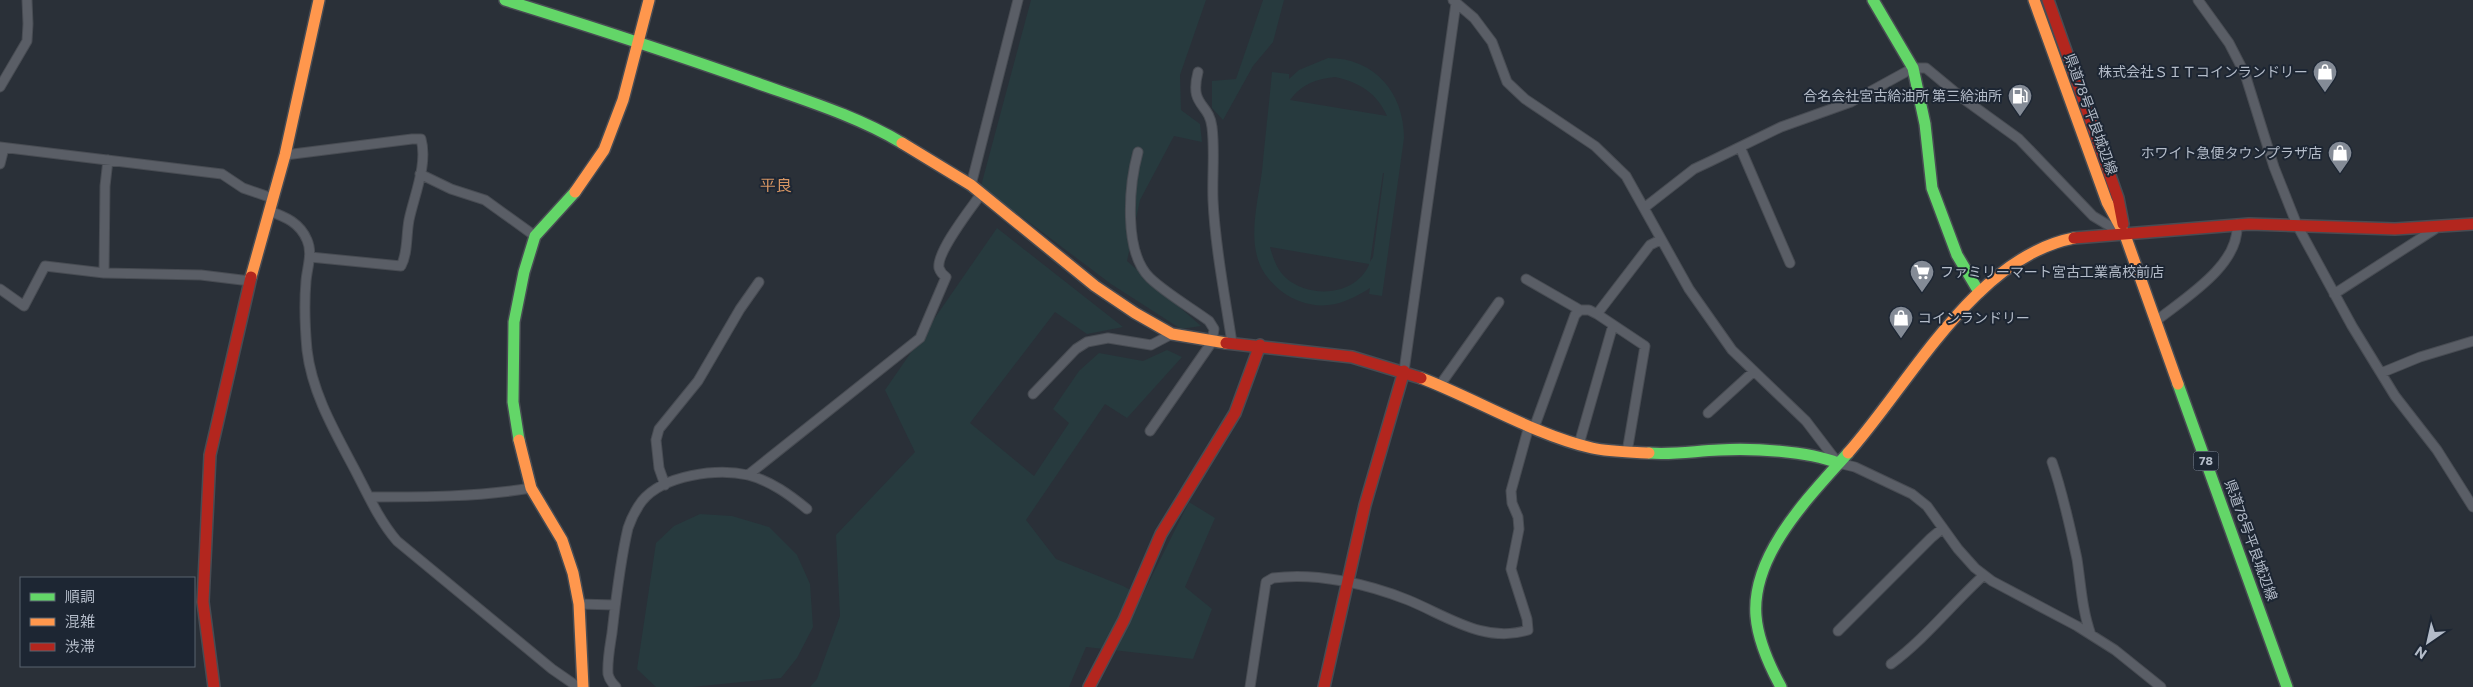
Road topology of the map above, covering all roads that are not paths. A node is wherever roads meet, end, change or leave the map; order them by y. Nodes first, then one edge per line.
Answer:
1 (27, 0) edge
2 (319, 0) edge
3 (505, 0) edge
4 (649, 0) edge
5 (1018, 0) edge
6 (1873, 0) edge
7 (2034, 0) edge
8 (2048, 0) edge
9 (2198, 0) edge
10 (1454, 1) edge
11 (639, 42) junction
12 (1913, 68) junction
13 (1198, 72) dead end
14 (0, 87) edge
15 (2, 147) edge
16 (1740, 147) junction
17 (1138, 152) dead end
18 (284, 155) junction
19 (108, 160) junction
20 (0, 164) edge
21 (420, 174) junction
22 (971, 185) junction
23 (981, 194) junction
24 (272, 198) junction
25 (1644, 208) junction
26 (269, 212) junction
27 (2237, 224) junction
28 (2473, 224) edge
29 (2297, 225) junction
30 (2438, 227) junction
31 (2125, 235) junction
32 (535, 236) junction
33 (1660, 240) junction
34 (310, 257) junction
35 (1790, 263) dead end
36 (104, 273) junction
37 (1526, 279) dead end
38 (250, 281) junction
39 (759, 282) dead end
40 (0, 289) edge
41 (1979, 292) junction
42 (2334, 294) junction
43 (1499, 302) dead end
44 (1580, 310) junction
45 (1597, 314) junction
46 (2156, 321) junction
47 (1613, 324) junction
48 (1172, 334) junction
49 (2473, 341) edge
50 (1212, 342) junction
51 (1232, 343) junction
52 (1260, 344) junction
53 (1404, 371) junction
54 (1753, 372) junction
55 (2381, 373) junction
56 (1440, 385) junction
57 (1033, 394) dead end
58 (1708, 413) dead end
59 (1531, 427) junction
60 (1150, 431) dead end
61 (1579, 444) junction
62 (1627, 452) junction
63 (2052, 462) dead end
64 (1838, 463) junction
65 (748, 475) junction
66 (664, 485) junction
67 (531, 488) junction
68 (369, 497) junction
69 (2472, 503) edge
70 (807, 509) dead end
71 (1943, 528) junction
72 (1984, 575) junction
73 (1349, 584) junction
74 (579, 604) junction
75 (615, 605) junction
76 (1838, 631) dead end
77 (2091, 636) junction
78 (1891, 664) dead end
79 (214, 687) edge
80 (578, 687) edge
81 (583, 687) edge
82 (616, 687) edge
83 (1089, 687) edge
84 (1250, 687) edge
85 (1324, 687) edge
86 (1781, 687) edge
87 (2161, 687) edge
88 (2287, 687) edge

1 - 14 street
2 - 18 street
3 - 11 street
4 - 11 street
5 - 22 street
6 - 12 street
7 - 31 street, 県道78号平良城辺線 / 78
8 - 31 street, 県道78号平良城辺線 / 78
9 - 29 street
10 - 25 street
10 - 53 street
11 - 22 street
11 - 32 street
12 - 16 street
12 - 31 street
12 - 41 street
13 - 51 street
15 - 19 street
15 - 20 street
16 - 25 street
16 - 35 street
17 - 50 street
18 - 21 street
18 - 24 street
19 - 24 street
19 - 36 street
21 - 32 street
21 - 34 street
22 - 23 street
23 - 48 street
23 - 65 street
24 - 26 street
25 - 33 street
26 - 34 street
26 - 38 street
27 - 29 street
27 - 31 street
27 - 46 street
28 - 30 street
29 - 30 street
29 - 42 street
30 - 42 street
31 - 41 street
31 - 46 street, 県道78号平良城辺線 / 78
32 - 67 street
33 - 45 street
33 - 54 street
34 - 68 street
36 - 38 street
36 - 40 street
37 - 44 street
38 - 79 street
39 - 66 street
41 - 64 street
42 - 55 street
43 - 56 street
44 - 45 street
44 - 59 street
45 - 47 street
46 - 88 street, 県道78号平良城辺線 / 78
47 - 61 street
47 - 62 street
48 - 50 street
48 - 57 street
49 - 55 street
50 - 51 street
50 - 60 street
51 - 52 street
52 - 53 street
52 - 83 street
53 - 56 street
53 - 73 street
54 - 58 street
54 - 64 street
55 - 69 street
56 - 59 street
59 - 61 street
59 - 73 street
61 - 62 street
62 - 64 street
63 - 77 street
64 - 71 street
64 - 86 street
65 - 66 street
65 - 70 street
66 - 75 street
67 - 68 street
67 - 74 street
68 - 80 street
71 - 72 street
71 - 76 street
72 - 77 street
72 - 78 street
73 - 84 street
73 - 85 street
74 - 75 street
74 - 81 street
75 - 82 street
77 - 87 street

